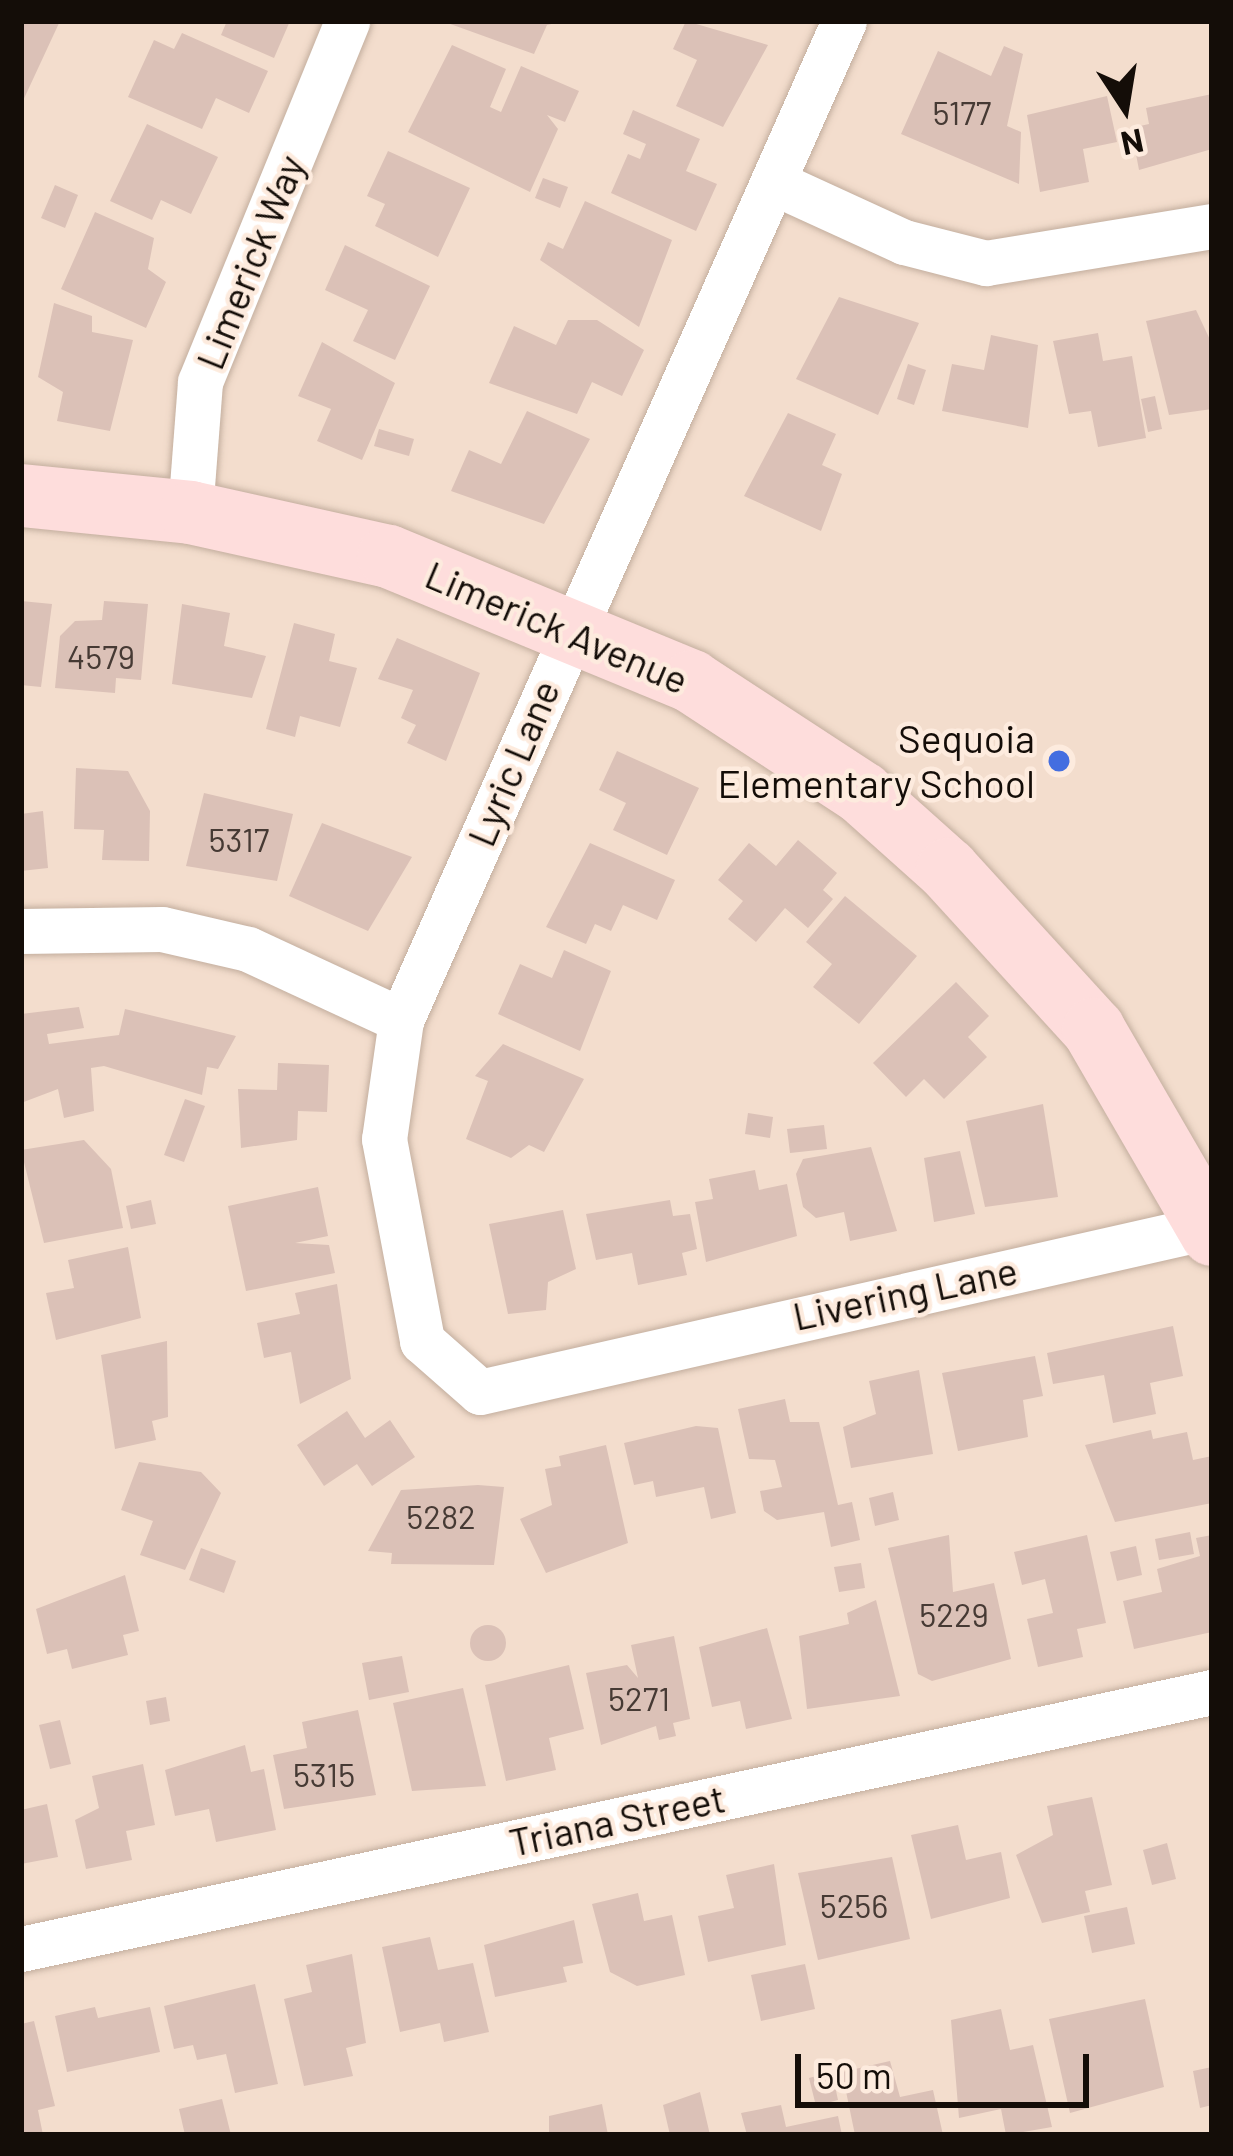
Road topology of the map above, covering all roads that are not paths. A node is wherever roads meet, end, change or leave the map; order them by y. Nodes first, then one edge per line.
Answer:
1 (347, 21) edge
2 (844, 21) edge
3 (775, 182) junction
4 (1212, 226) edge
5 (21, 495) edge
6 (190, 512) junction
7 (572, 627) junction
8 (21, 931) edge
9 (401, 1020) junction
10 (1210, 1231) edge
11 (602, 1359) joint
12 (1212, 1692) edge
13 (21, 1948) edge

1 - 6 street, Limerick Way
2 - 3 street, Lyric Lane
3 - 4 street
3 - 7 street, Lyric Lane
5 - 6 main road, Limerick Avenue
6 - 7 main road, Limerick Avenue
7 - 9 street, Lyric Lane
7 - 10 main road, Limerick Avenue
8 - 9 street
9 - 11 street, Lyric Lane
10 - 11 street, Livering Lane
12 - 13 street, Triana Street

